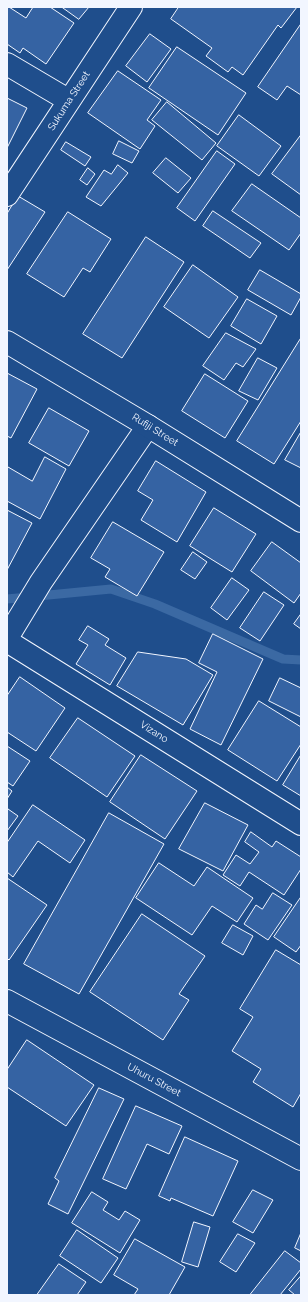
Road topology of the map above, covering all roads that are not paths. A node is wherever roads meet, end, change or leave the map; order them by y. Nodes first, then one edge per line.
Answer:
1 (131, 7) edge
2 (7, 64) edge
3 (68, 100) junction
4 (7, 195) edge
5 (7, 342) edge
6 (148, 426) junction
7 (301, 521) edge
8 (10, 635) edge
9 (301, 824) edge
10 (7, 1001) edge
11 (301, 1159) edge

1 - 3 street, Sukuma Street
2 - 3 street
3 - 4 street, Sukuma Street
5 - 6 street, Rufiji Street
6 - 7 street, Rufiji Street
6 - 8 street
8 - 9 street, Vizano
10 - 11 street, Uhuru Street

